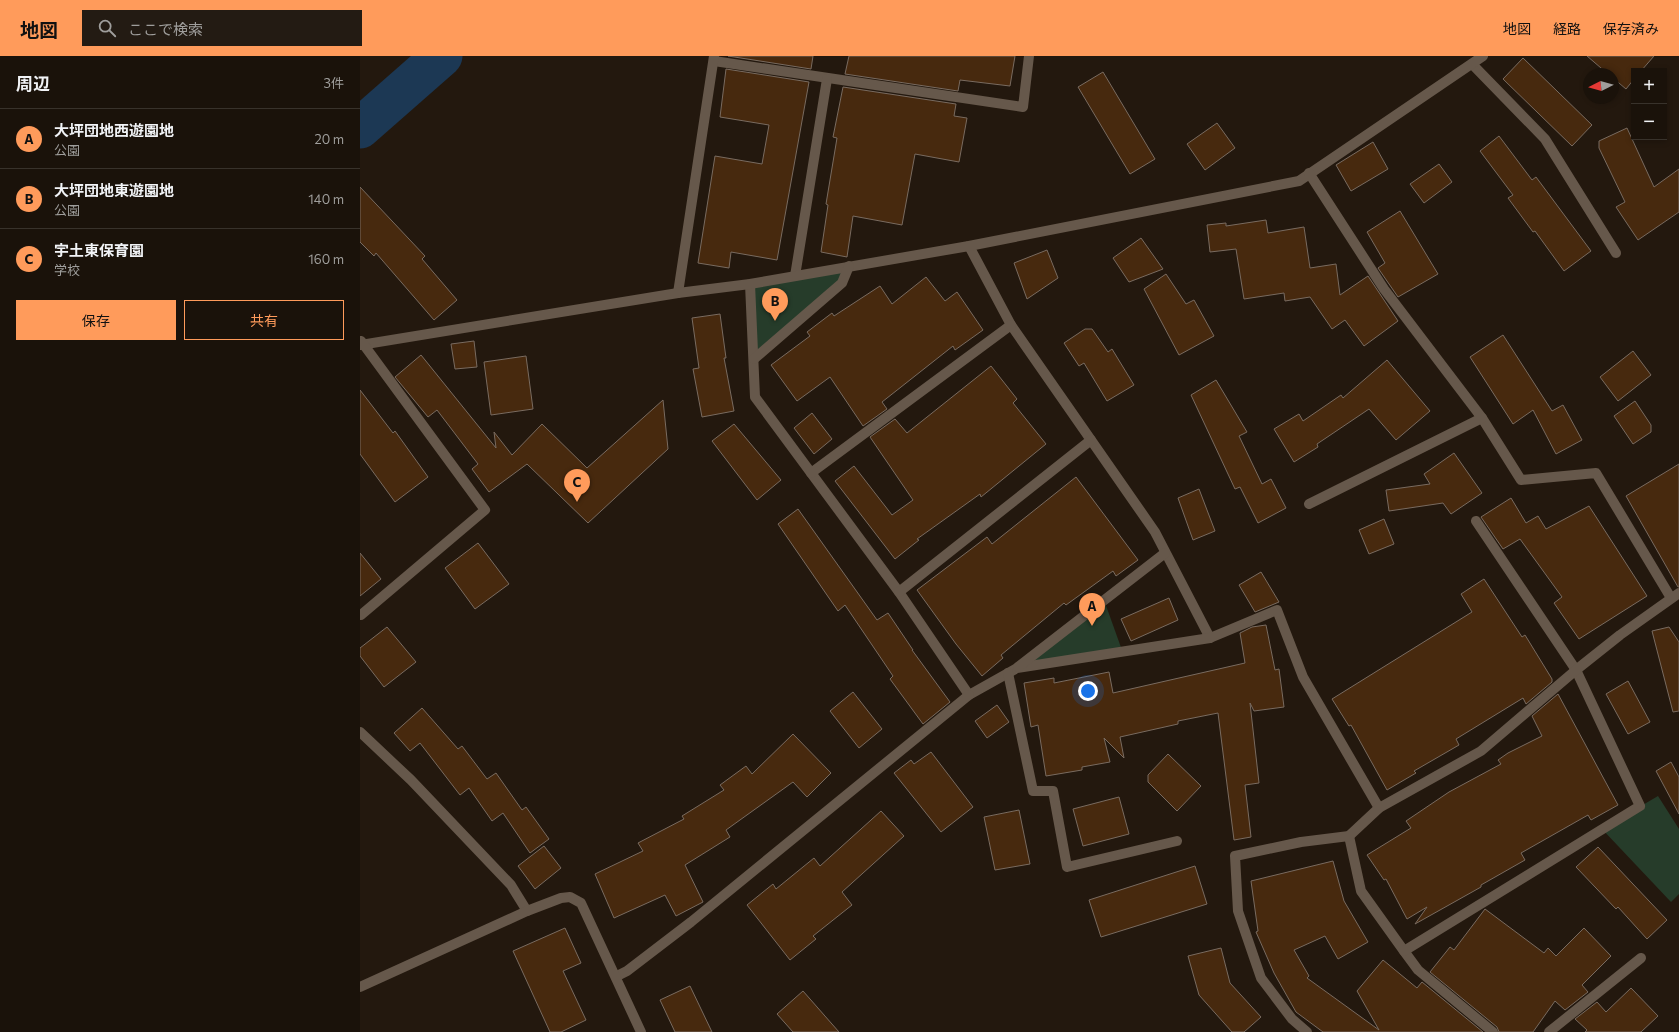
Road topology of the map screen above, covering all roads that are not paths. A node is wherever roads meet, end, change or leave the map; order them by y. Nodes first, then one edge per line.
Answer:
1 (1029, 56) edge
2 (1484, 56) edge
3 (714, 59) edge
4 (1472, 64) junction
5 (827, 79) junction
6 (1309, 173) junction
7 (969, 246) junction
8 (1616, 253) dead end
9 (849, 266) junction
10 (795, 276) junction
11 (750, 284) junction
12 (678, 293) junction
13 (1011, 325) junction
14 (362, 343) edge
15 (754, 359) junction
16 (1482, 418) junction
17 (1091, 440) junction
18 (811, 473) junction
19 (1308, 504) dead end
20 (1476, 521) dead end
21 (1165, 553) junction
22 (899, 592) junction
23 (1675, 596) edge
24 (361, 615) edge
25 (1210, 638) junction
26 (1012, 670) junction
27 (1576, 670) junction
28 (969, 695) junction
29 (360, 732) edge
30 (1379, 808) junction
31 (1349, 836) junction
32 (1178, 841) dead end
33 (527, 911) junction
34 (1404, 951) junction
35 (1641, 958) dead end
36 (617, 976) junction
37 (360, 987) edge
38 (641, 1032) edge
39 (1307, 1032) edge
40 (1493, 1032) edge
41 (1549, 1032) edge

1 - 5 street
2 - 4 street
3 - 5 street
3 - 12 street
4 - 6 street
4 - 8 street
5 - 10 street
6 - 7 street
6 - 16 street
7 - 9 street
7 - 13 street
9 - 10 street
9 - 15 street
10 - 11 street
11 - 12 street
11 - 15 street
12 - 14 street
13 - 17 street
13 - 18 street
14 - 24 street
15 - 18 street
16 - 19 street
16 - 23 street
17 - 21 street
17 - 22 street
18 - 22 street
20 - 27 street
21 - 25 street
21 - 26 street
22 - 28 street
23 - 27 street
25 - 26 street
25 - 30 street
26 - 28 street
26 - 32 street
27 - 30 street
27 - 34 street
28 - 36 street
29 - 33 street
30 - 31 street
31 - 34 street
31 - 39 street
33 - 36 street
33 - 37 street
34 - 40 street
35 - 41 street
36 - 38 street

